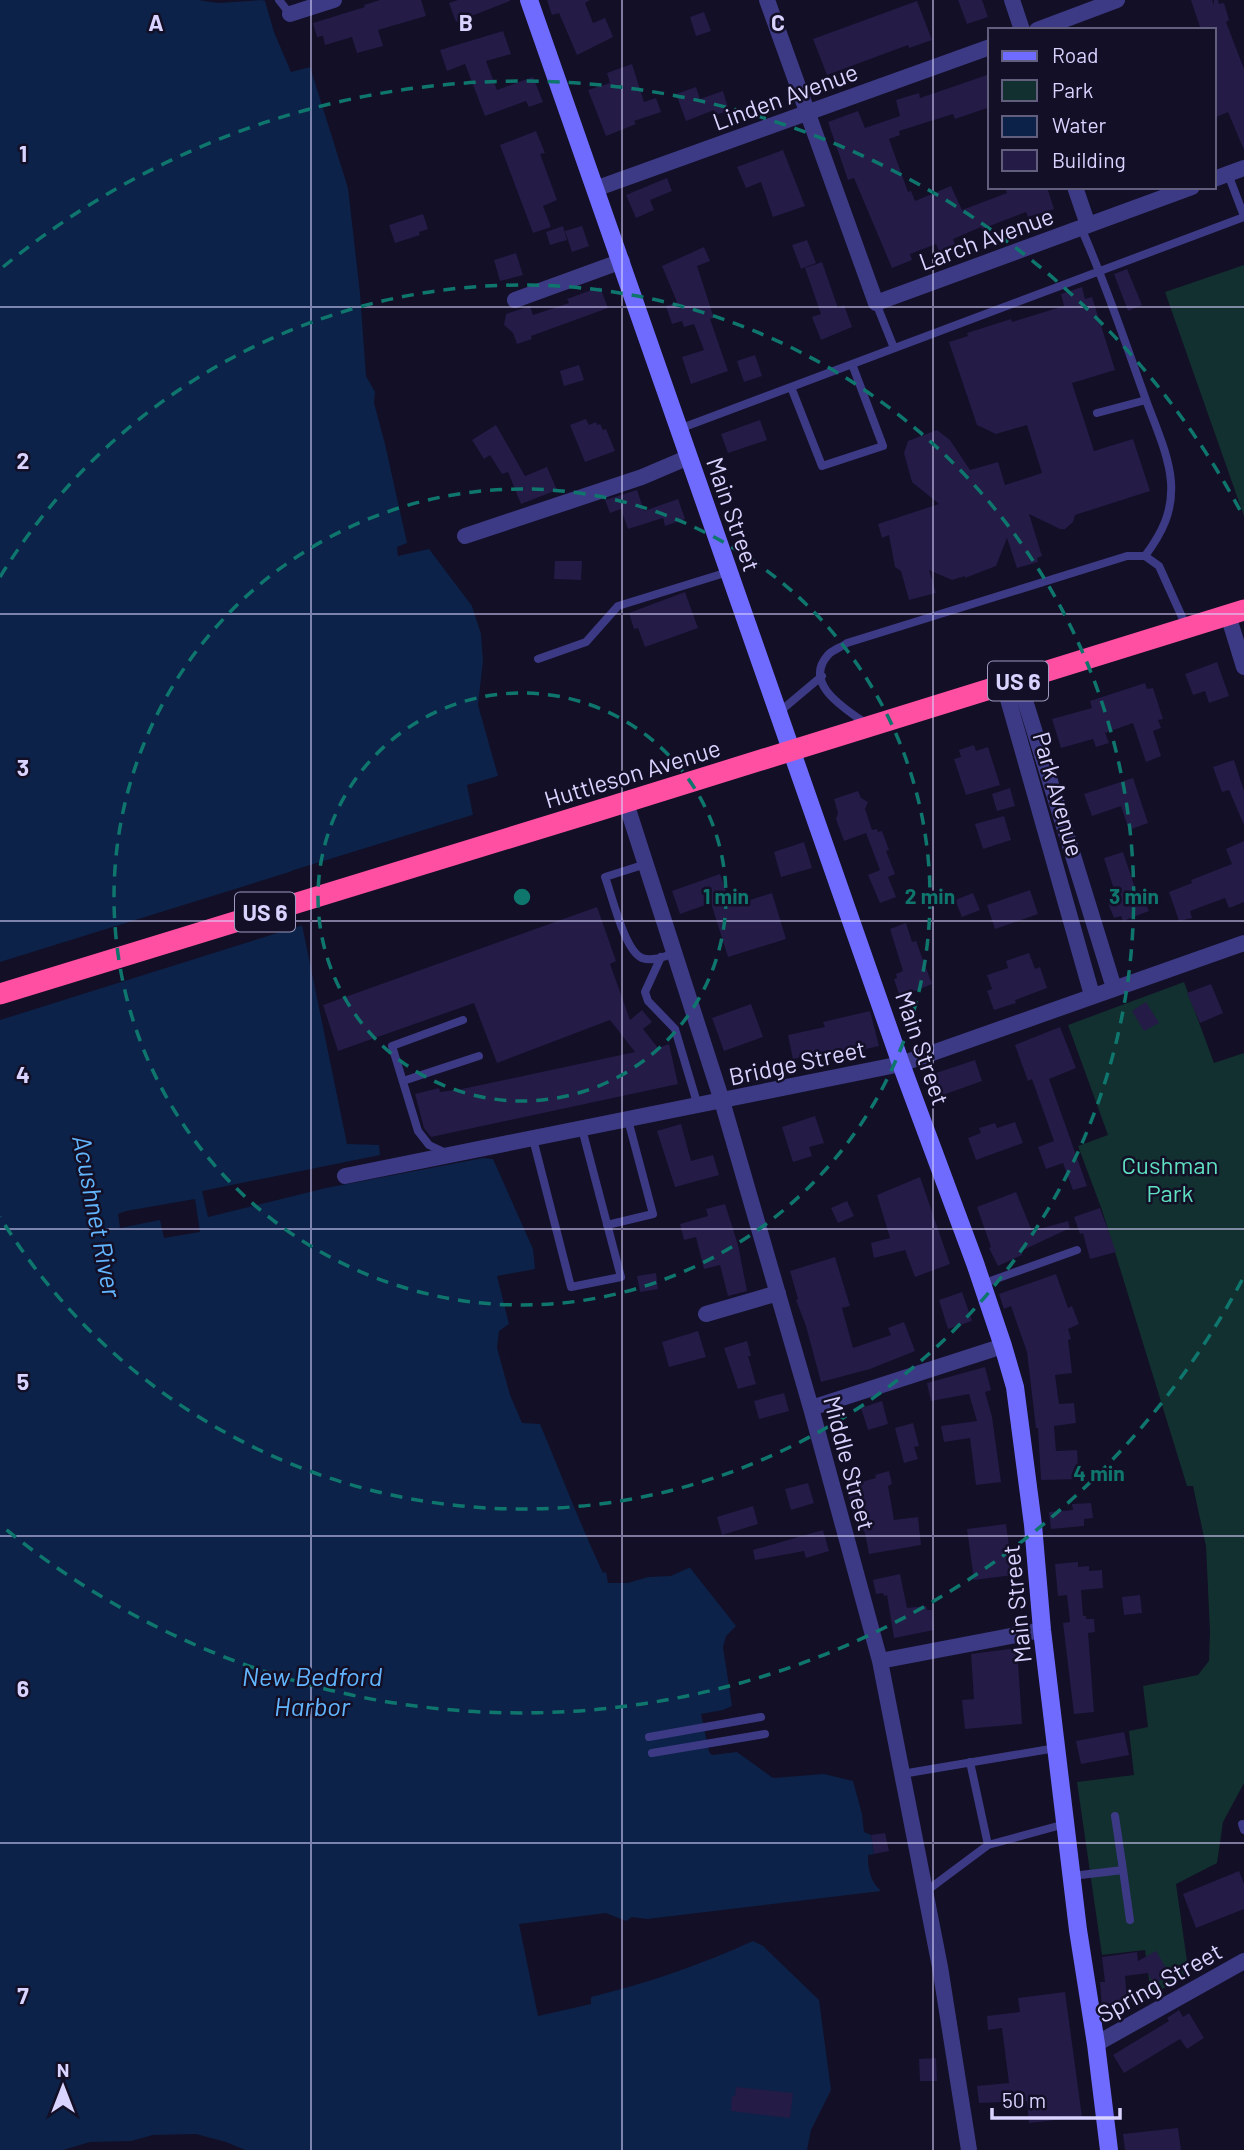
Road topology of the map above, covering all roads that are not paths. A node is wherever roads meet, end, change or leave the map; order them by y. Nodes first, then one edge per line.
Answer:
1 (279, 0) edge
2 (334, 0) edge
3 (529, 0) edge
4 (767, 0) edge
5 (1012, 0) edge
6 (1117, 0) edge
7 (290, 14) joint
8 (1021, 28) edge
9 (1042, 28) edge
10 (988, 48) edge
11 (806, 112) junction
12 (1244, 168) edge
13 (1221, 176) edge
14 (596, 189) junction
15 (1075, 189) edge
16 (1187, 189) edge
17 (1244, 217) edge
18 (1084, 227) junction
19 (622, 261) junction
20 (1100, 270) junction
21 (515, 300) dead end
22 (876, 303) junction
23 (894, 348) junction
24 (852, 364) junction
25 (791, 387) junction
26 (1146, 400) junction
27 (1097, 413) dead end
28 (679, 429) junction
29 (689, 457) junction
30 (465, 536) dead end
31 (1145, 556) junction
32 (728, 572) junction
33 (1236, 613) edge
34 (1187, 628) junction
35 (538, 659) dead end
36 (1244, 667) edge
37 (822, 676) junction
38 (1012, 683) junction
39 (778, 713) junction
40 (870, 727) junction
41 (793, 751) junction
42 (626, 803) junction
43 (646, 864) junction
44 (1244, 943) edge
45 (668, 955) junction
46 (1114, 988) junction
47 (0, 994) edge
48 (1092, 995) junction
49 (463, 1020) dead end
50 (479, 1056) dead end
51 (901, 1064) junction
52 (403, 1081) junction
53 (722, 1101) junction
54 (698, 1106) junction
55 (628, 1120) junction
56 (582, 1129) junction
57 (533, 1139) junction
58 (452, 1155) junction
59 (345, 1176) dead end
60 (607, 1225) junction
61 (1077, 1250) dead end
62 (982, 1284) junction
63 (778, 1293) junction
64 (706, 1314) dead end
65 (1003, 1346) junction
66 (811, 1408) junction
67 (1042, 1630) junction
68 (880, 1661) junction
69 (761, 1717) dead end
70 (765, 1734) dead end
71 (649, 1737) dead end
72 (1056, 1748) junction
73 (652, 1753) dead end
74 (970, 1762) junction
75 (902, 1773) junction
76 (1115, 1816) dead end
77 (1065, 1824) junction
78 (988, 1846) junction
79 (1123, 1870) junction
80 (1072, 1876) junction
81 (925, 1892) junction
82 (1130, 1920) dead end
83 (1244, 1961) edge
84 (1096, 2043) junction
85 (969, 2150) edge
86 (1109, 2150) edge

1 - 7 lane
2 - 7 street
3 - 14 main road, Main Street
4 - 11 street
5 - 8 street
6 - 9 street
10 - 11 street, Linden Avenue
11 - 14 street, Linden Avenue
11 - 22 street
12 - 13 street
13 - 17 lane
14 - 19 main road, Main Street
15 - 18 street
16 - 18 street, Larch Avenue
17 - 20 lane
18 - 20 lane
18 - 22 street, Larch Avenue
19 - 21 street
19 - 28 main road, Main Street
20 - 23 lane
20 - 26 lane
22 - 23 lane
23 - 24 lane
24 - 25 lane
24 - 25 lane
25 - 28 lane
26 - 27 lane
26 - 31 lane
28 - 29 main road, Main Street
29 - 30 street
29 - 32 main road, Main Street
31 - 34 lane
31 - 37 lane
32 - 35 lane
32 - 39 main road, Main Street
33 - 34 highway, US 6
33 - 36 street
34 - 38 highway, US 6
37 - 39 lane
37 - 40 lane
38 - 40 highway, US 6
38 - 46 street
38 - 48 street, Park Avenue
39 - 41 main road, Main Street
40 - 41 highway, US 6
41 - 42 highway, Huttleson Avenue / US 6
41 - 51 main road, Main Street
42 - 43 street, Middle Street
42 - 47 highway, Huttleson Avenue / US 6
43 - 45 street, Middle Street
43 - 45 lane
44 - 46 street, Bridge Street
45 - 53 street, Middle Street
45 - 54 lane
46 - 48 street, Bridge Street
48 - 51 street, Bridge Street
49 - 52 lane
50 - 52 lane
51 - 53 street, Bridge Street
51 - 62 main road, Main Street
52 - 58 lane
53 - 54 street, Bridge Street
53 - 63 street, Middle Street
54 - 55 street, Bridge Street
55 - 56 street, Bridge Street
55 - 60 lane
56 - 57 street, Bridge Street
56 - 60 lane
57 - 58 street, Bridge Street
57 - 60 lane
58 - 59 street, Bridge Street
61 - 62 lane
62 - 65 main road, Main Street
63 - 64 street
63 - 66 street, Middle Street
65 - 66 street
65 - 67 main road, Main Street
66 - 68 street, Middle Street
67 - 68 street
67 - 72 main road, Main Street
68 - 75 street, Middle Street
69 - 71 lane
70 - 73 lane
72 - 74 lane
72 - 77 main road, Main Street
74 - 75 lane
74 - 78 lane
75 - 81 street, Middle Street
76 - 79 lane
77 - 78 lane
77 - 80 main road, Main Street
78 - 81 lane
79 - 80 lane
79 - 82 lane
80 - 84 main road, Main Street
81 - 85 street, Middle Street
83 - 84 street, Spring Street
84 - 86 main road, Main Street

